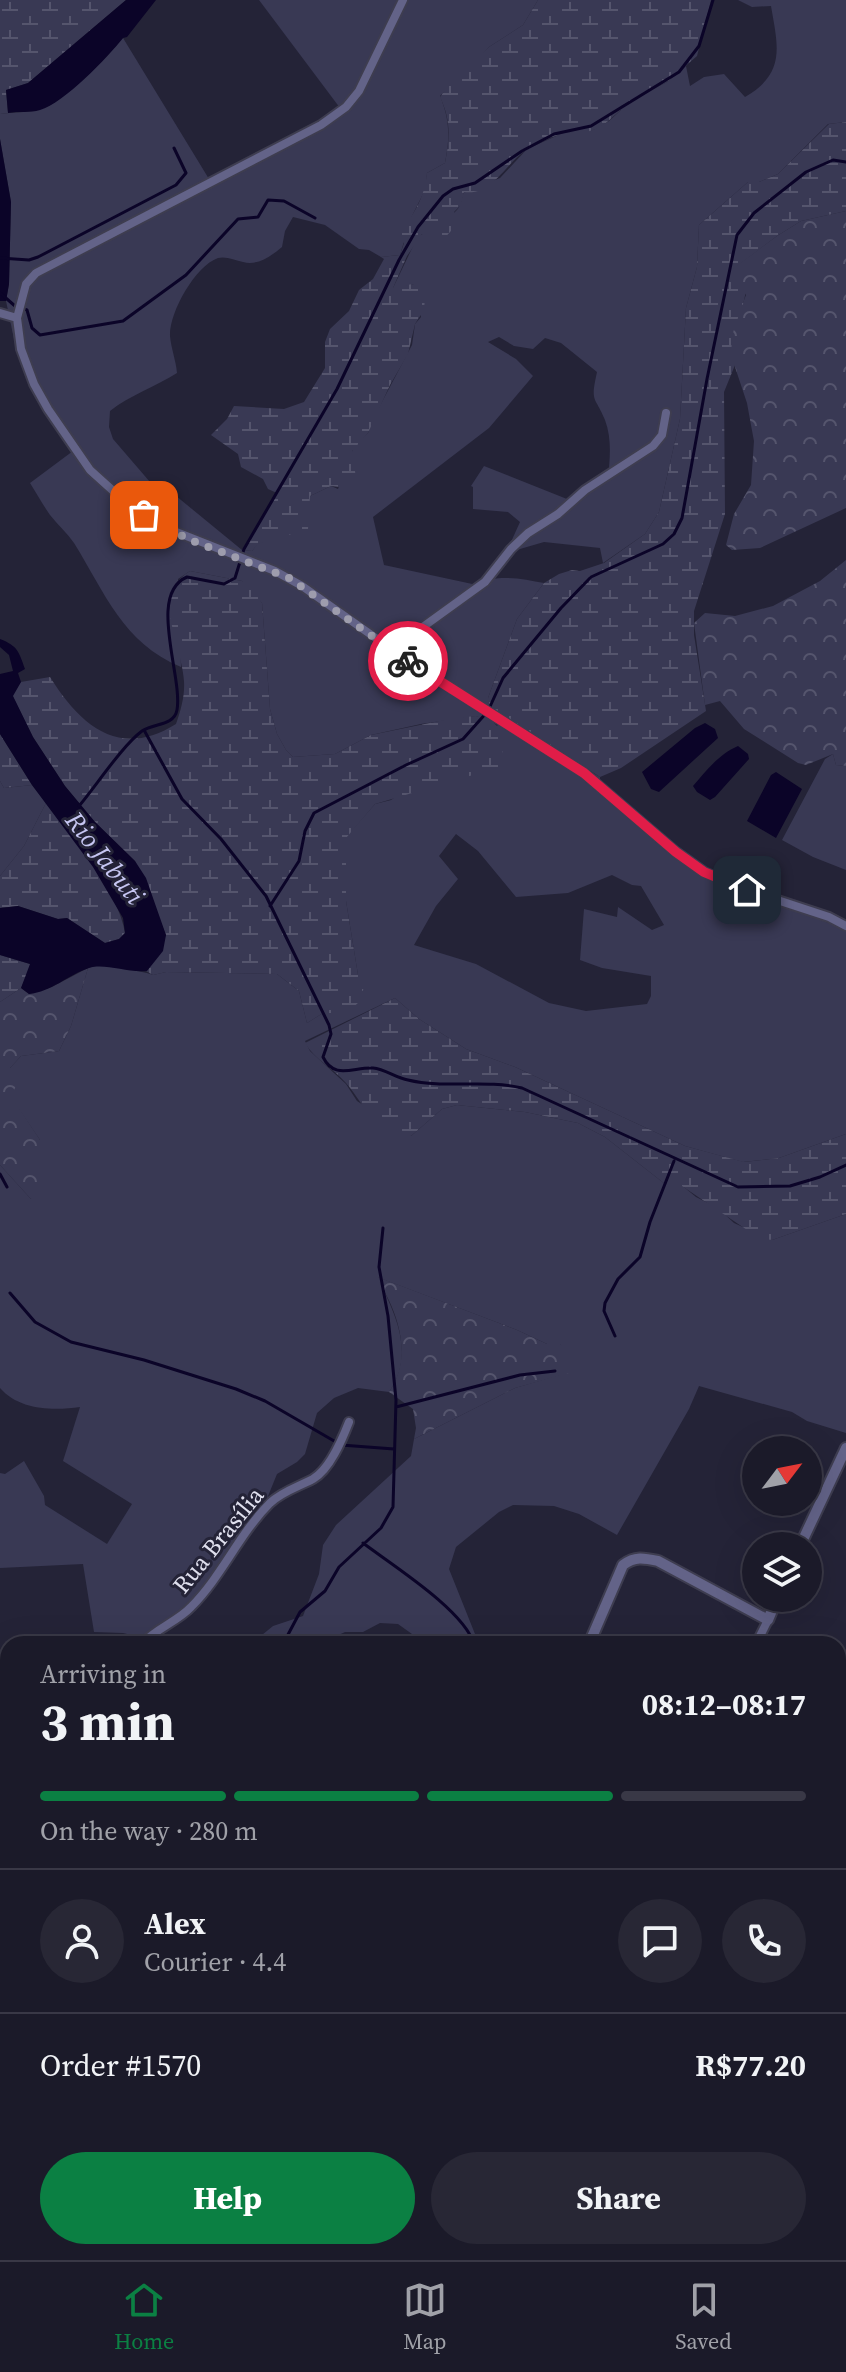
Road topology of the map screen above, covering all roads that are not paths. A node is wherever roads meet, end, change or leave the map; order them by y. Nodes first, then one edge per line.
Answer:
1 (403, 0) edge
2 (0, 313) edge
3 (17, 318) junction
4 (666, 413) dead end
5 (391, 650) junction
6 (846, 926) edge
7 (349, 1422) dead end
8 (846, 1448) edge
9 (807, 1532) edge
10 (771, 1612) edge
11 (768, 1620) junction
12 (149, 1636) edge
13 (592, 1636) edge
14 (760, 1636) edge

1 - 3 street
2 - 3 street
3 - 5 street
4 - 5 street
5 - 6 street
7 - 12 street, Rua Brasília
8 - 9 street
10 - 11 street
11 - 13 street
11 - 14 street

